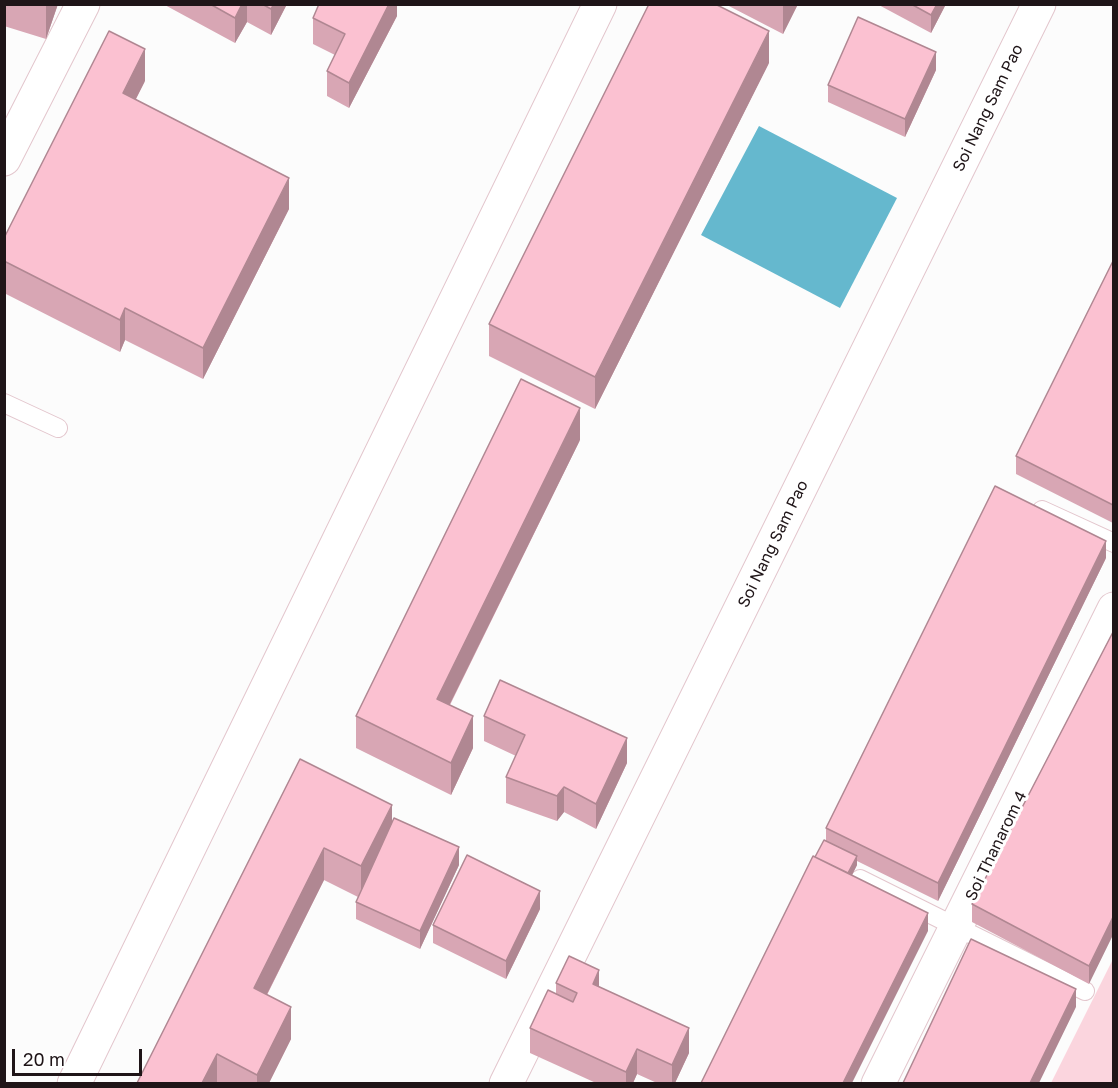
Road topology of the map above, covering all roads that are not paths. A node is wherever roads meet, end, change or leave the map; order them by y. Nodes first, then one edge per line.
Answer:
1 (83, 4) edge
2 (600, 4) edge
3 (1039, 4) edge
4 (4, 159) edge
5 (4, 402) edge
6 (58, 428) dead end
7 (1037, 507) edge
8 (1113, 543) edge
9 (1113, 609) edge
10 (860, 879) edge
11 (957, 925) junction
12 (1085, 991) dead end
13 (74, 1083) edge
14 (506, 1083) edge
15 (878, 1083) edge

1 - 4 street
2 - 13 street
3 - 14 street, Soi Nang Sam Pao
5 - 6 lane
7 - 8 lane
9 - 11 street, Soi Thanarom 4
10 - 11 lane
11 - 12 lane
11 - 15 street, Soi Thanarom 4

